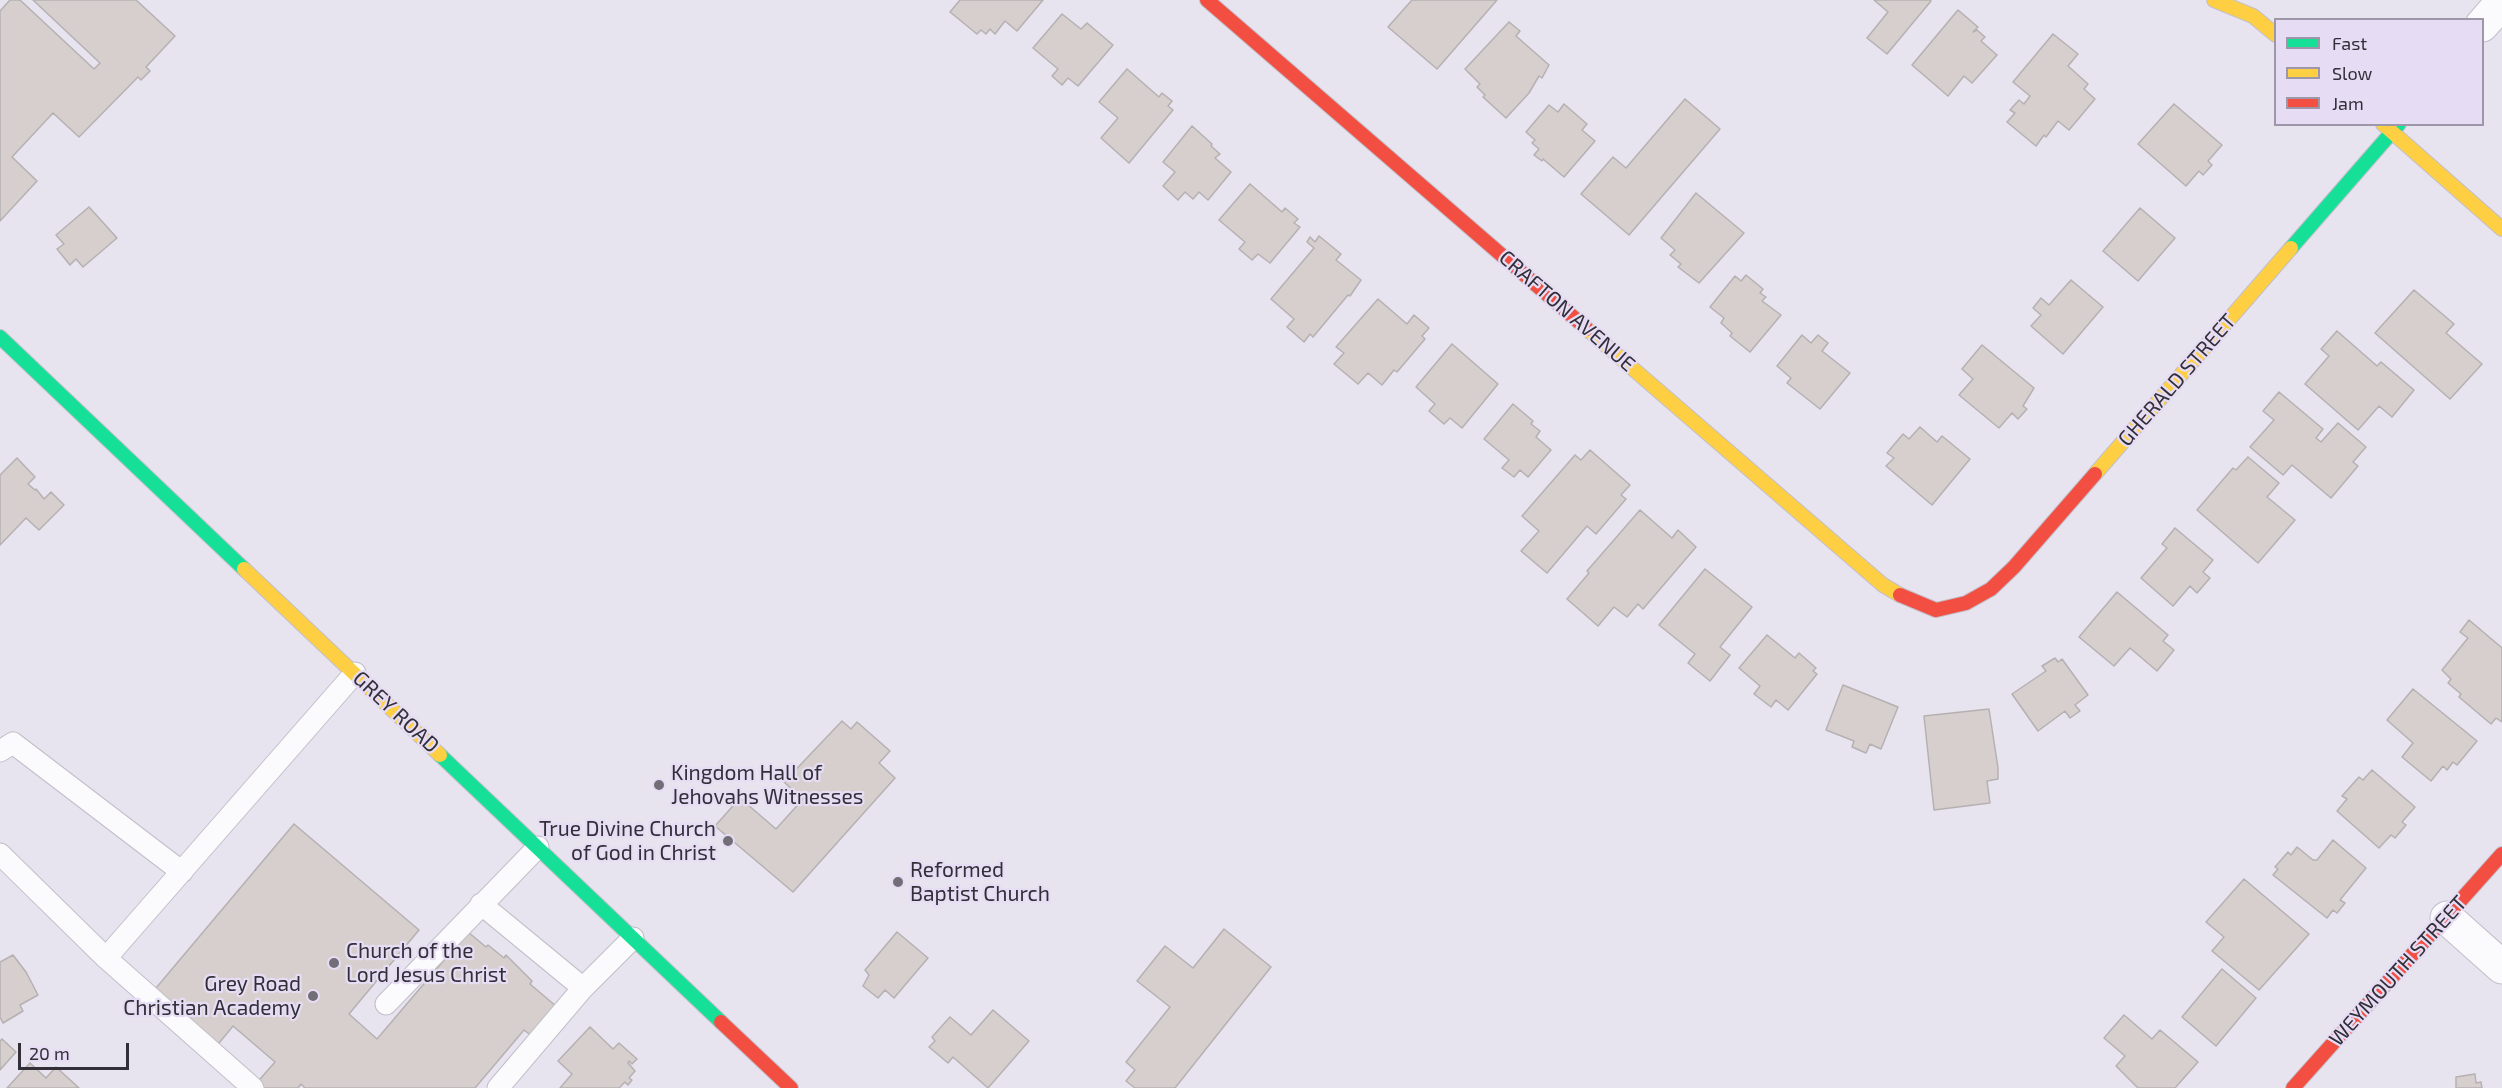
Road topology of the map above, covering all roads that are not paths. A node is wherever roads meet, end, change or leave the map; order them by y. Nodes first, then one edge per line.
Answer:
1 (1207, 0) edge
2 (2214, 0) edge
3 (2502, 2) edge
4 (2484, 23) edge
5 (2274, 33) edge
6 (2391, 127) edge
7 (2502, 229) edge
8 (0, 337) edge
9 (1936, 610) joint
10 (355, 673) junction
11 (0, 751) edge
12 (538, 847) junction
13 (0, 854) edge
14 (2502, 854) edge
15 (182, 872) junction
16 (481, 904) junction
17 (2447, 918) junction
18 (633, 938) junction
19 (106, 958) junction
20 (2502, 967) edge
21 (583, 988) junction
22 (387, 1004) dead end
23 (253, 1088) edge
24 (498, 1088) edge
25 (792, 1088) edge
26 (2293, 1088) edge

1 - 9 street, CRAFTON AVENUE
2 - 5 street
3 - 4 street
6 - 7 street
6 - 9 street, GHERALD STREET
8 - 10 street, GREY ROAD
10 - 12 street, GREY ROAD
10 - 15 lane
11 - 15 lane
12 - 16 lane
12 - 18 street, GREY ROAD
13 - 19 lane
14 - 17 street, WEYMOUTH STREET
15 - 19 lane
16 - 21 lane
16 - 22 lane
17 - 20 street
17 - 26 street, WEYMOUTH STREET
18 - 21 lane
18 - 25 street, GREY ROAD
19 - 23 lane
21 - 24 lane

